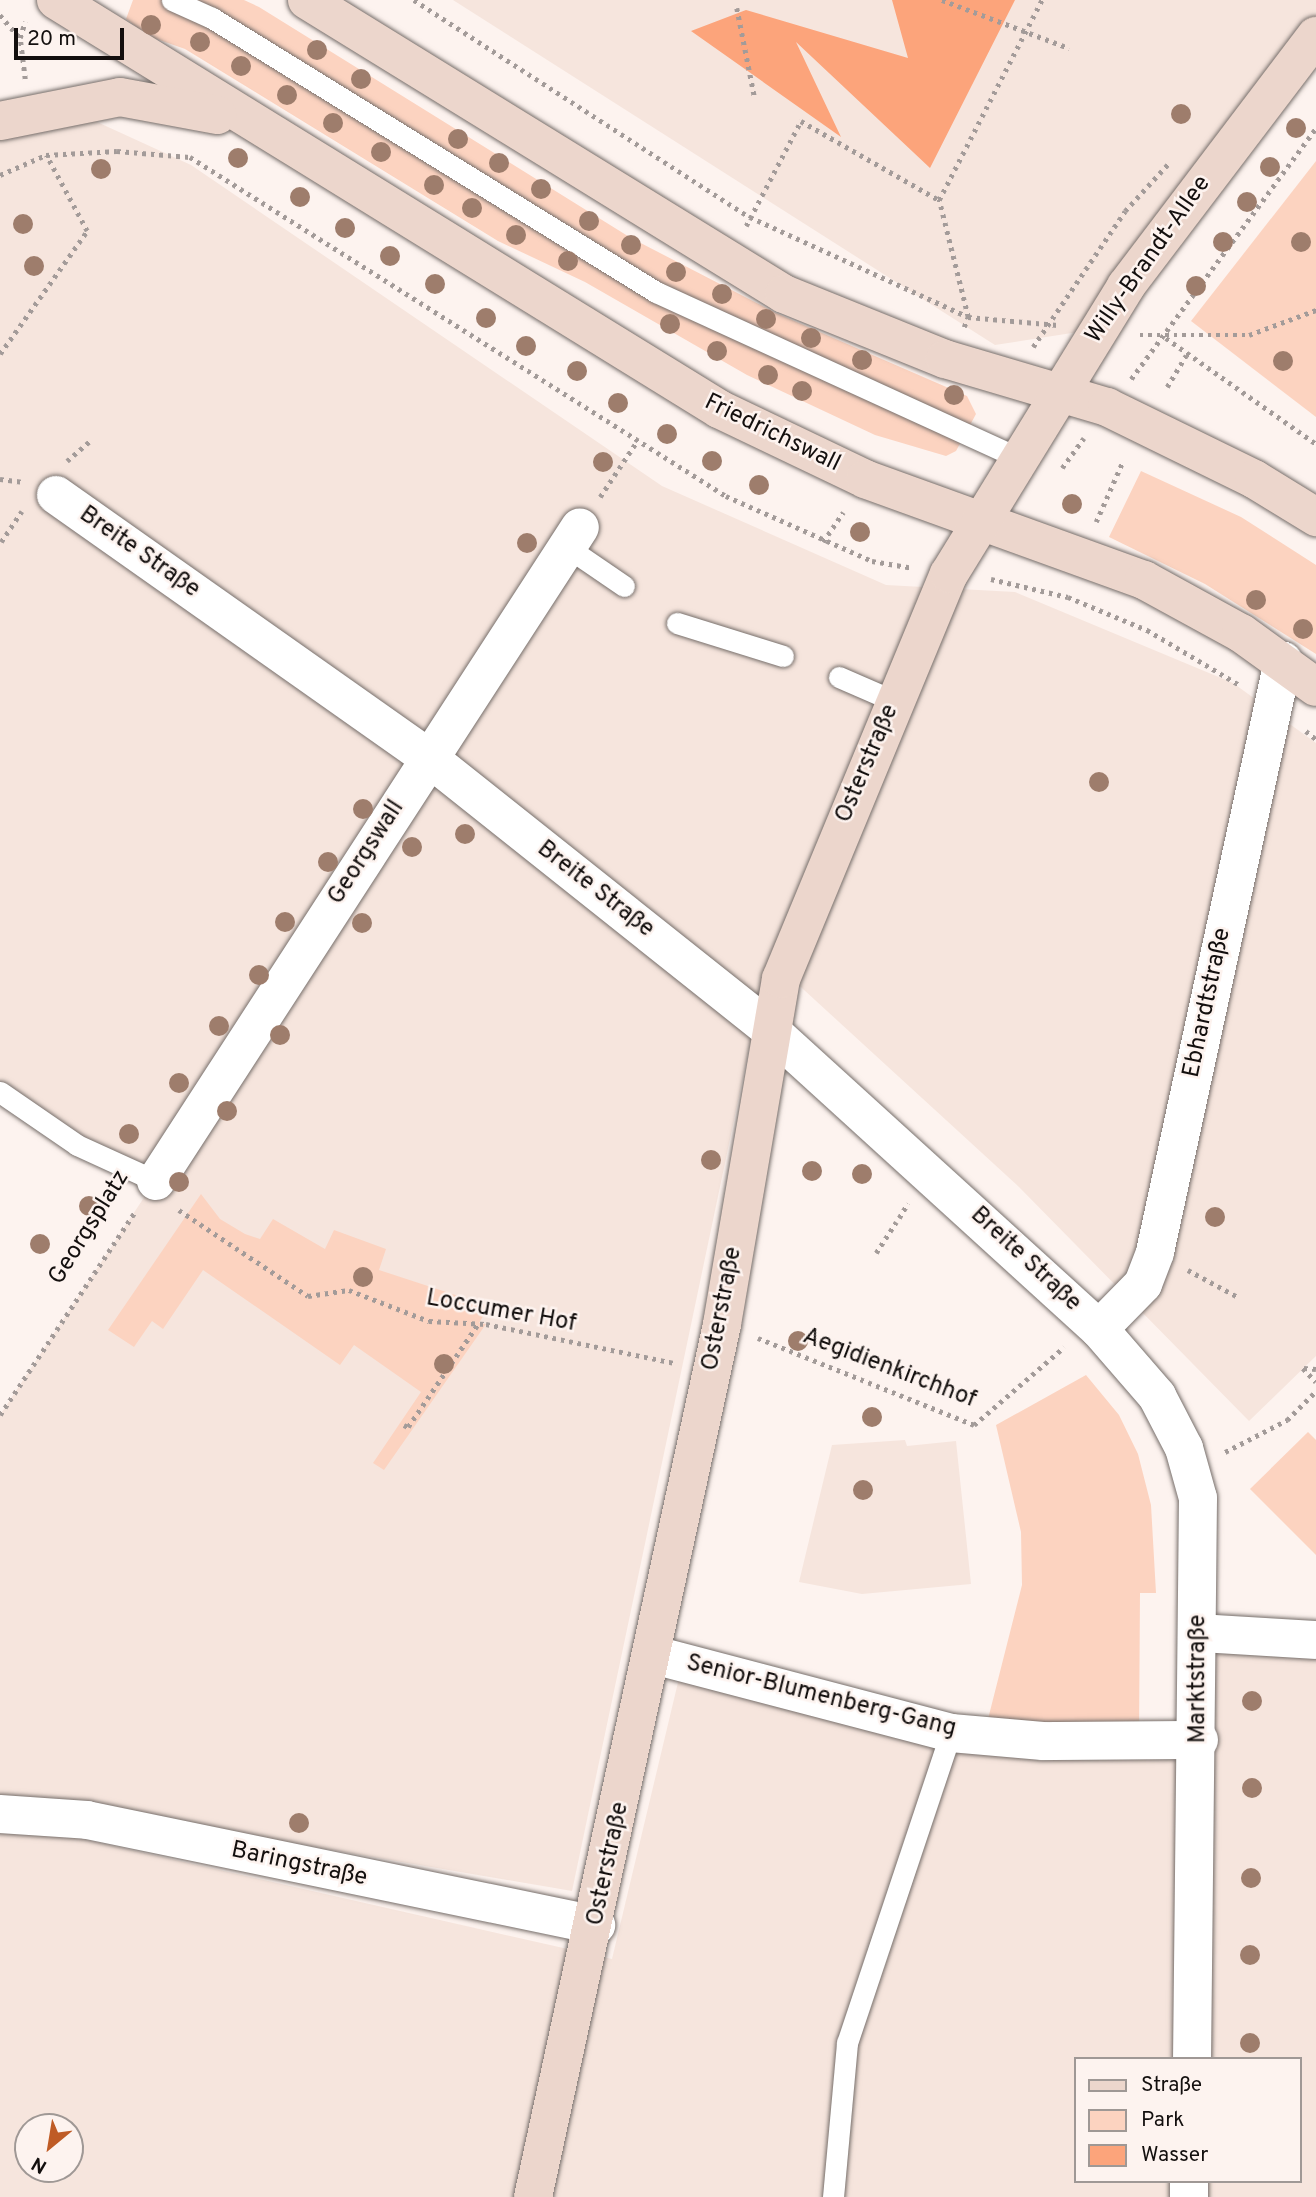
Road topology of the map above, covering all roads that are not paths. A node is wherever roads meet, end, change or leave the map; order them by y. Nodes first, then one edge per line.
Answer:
1 (56, 0) edge
2 (172, 0) edge
3 (307, 0) edge
4 (1316, 36) edge
5 (0, 121) edge
6 (252, 127) junction
7 (1059, 393) junction
8 (1018, 458) junction
9 (56, 495) dead end
10 (1316, 517) edge
11 (998, 527) junction
12 (574, 537) joint
13 (624, 586) dead end
14 (677, 623) dead end
15 (783, 656) dead end
16 (1283, 661) junction
17 (839, 677) dead end
18 (1316, 687) edge
19 (894, 701) junction
20 (429, 758) junction
21 (768, 1028) junction
22 (0, 1092) edge
23 (156, 1181) joint
24 (1100, 1329) junction
25 (1200, 1633) junction
26 (1316, 1640) edge
27 (654, 1655) junction
28 (951, 1733) junction
29 (1199, 1740) junction
30 (0, 1814) edge
31 (596, 1925) junction
32 (1192, 2057) edge
33 (533, 2197) edge
34 (833, 2197) edge

1 - 6 main road, Friedrichswall
2 - 8 lane
3 - 7 main road
4 - 7 main road, Willy-Brandt-Allee
5 - 6 main road
6 - 11 main road, Friedrichswall
7 - 8 main road, Willy-Brandt-Allee
7 - 10 main road
8 - 11 main road, Osterstraße
9 - 20 street, Breite Straße
11 - 16 main road, Friedrichswall
11 - 19 main road, Osterstraße
12 - 13 lane
12 - 20 street, Georgswall
14 - 15 lane
16 - 18 main road, Friedrichswall
16 - 24 street, Ebhardtstraße
17 - 19 lane
19 - 21 main road, Osterstraße
20 - 21 street, Breite Straße
20 - 23 street, Georgswall
21 - 24 street, Breite Straße
21 - 27 main road, Osterstraße
22 - 23 lane, Georgsplatz
24 - 25 street, Marktstraße
25 - 26 street
25 - 29 street, Marktstraße
27 - 28 street, Senior-Blumenberg-Gang
27 - 31 main road, Osterstraße
28 - 29 street, Senior-Blumenberg-Gang
28 - 34 lane
29 - 32 street, Marktstraße
30 - 31 street, Baringstraße
31 - 33 main road, Osterstraße

